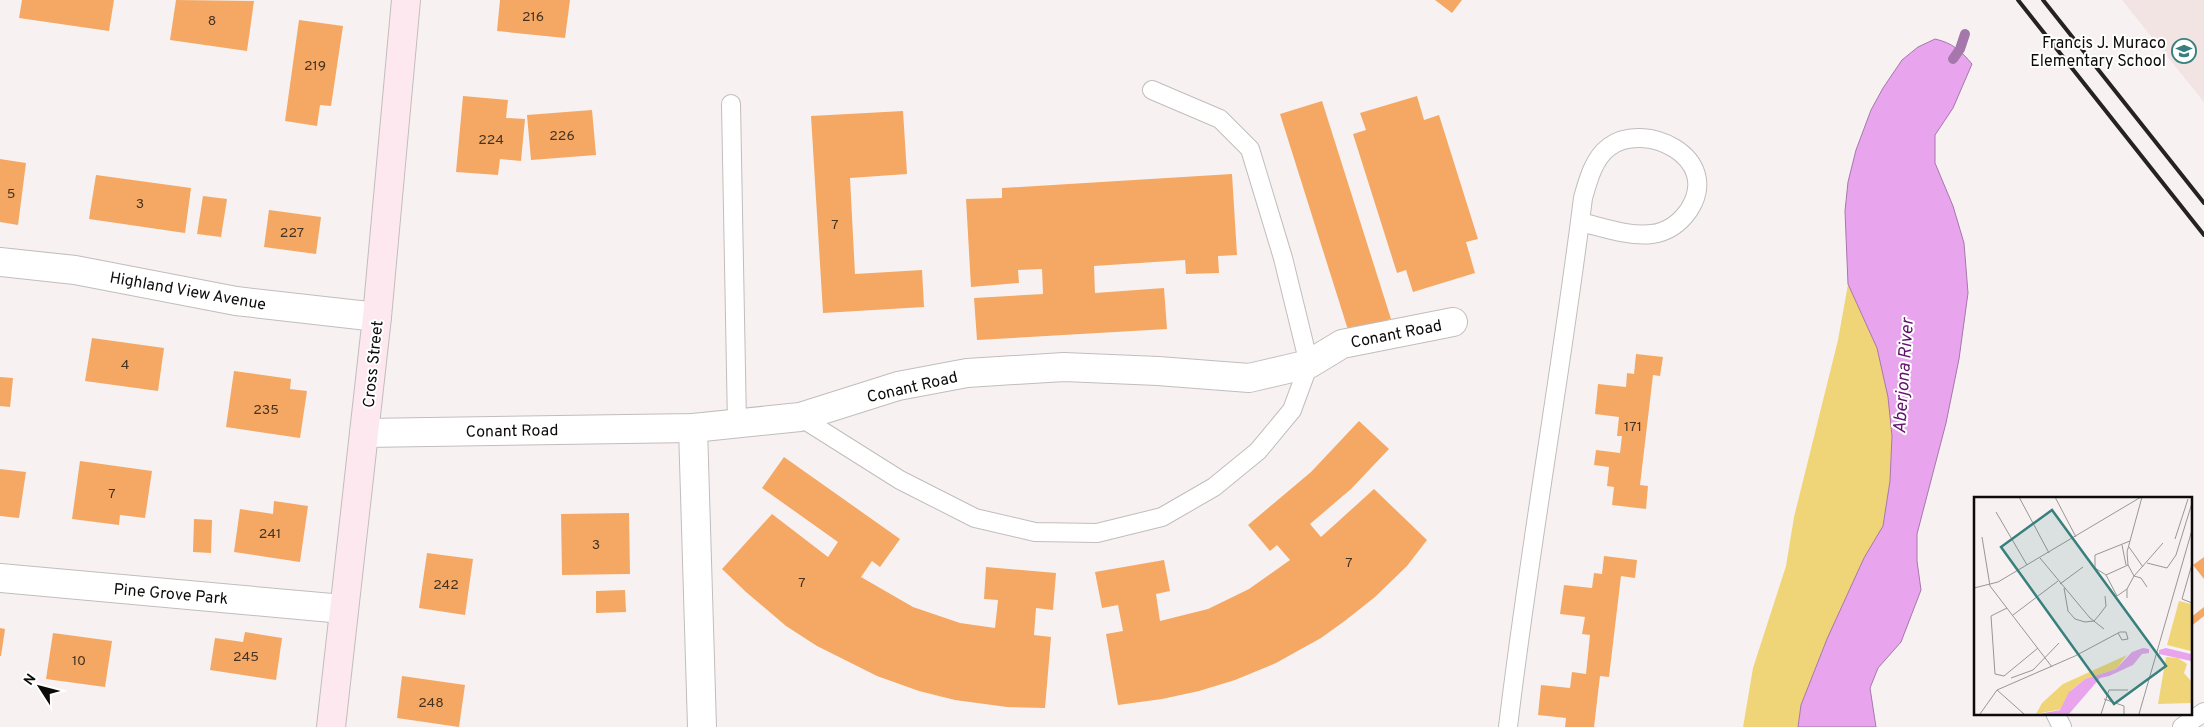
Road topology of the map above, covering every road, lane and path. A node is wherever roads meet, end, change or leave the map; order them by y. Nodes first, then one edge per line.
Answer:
1 (406, 0) edge
2 (1152, 90) dead end
3 (731, 104) dead end
4 (1580, 222) junction
5 (0, 262) edge
6 (377, 318) junction
7 (1453, 322) dead end
8 (1308, 364) junction
9 (800, 417) junction
10 (737, 424) junction
11 (693, 428) junction
12 (364, 433) junction
13 (0, 578) edge
14 (343, 608) junction
15 (2204, 712) edge
16 (2056, 714) edge
17 (331, 727) edge
18 (702, 727) edge
19 (1508, 727) edge
20 (2062, 727) edge
21 (2182, 727) edge

1 - 6 street, Cross Street
2 - 8 lane
3 - 10 lane
4 - 4 lane
4 - 19 lane
5 - 6 street, Highland View Avenue
6 - 12 street, Cross Street
7 - 8 street, Conant Road
8 - 9 street, Conant Road
8 - 9 lane
9 - 10 street, Conant Road
10 - 11 street, Conant Road
11 - 12 street, Conant Road
11 - 18 street
12 - 14 street, Cross Street
13 - 14 street, Pine Grove Park
14 - 17 street, Cross Street
15 - 21 lane
16 - 20 lane

